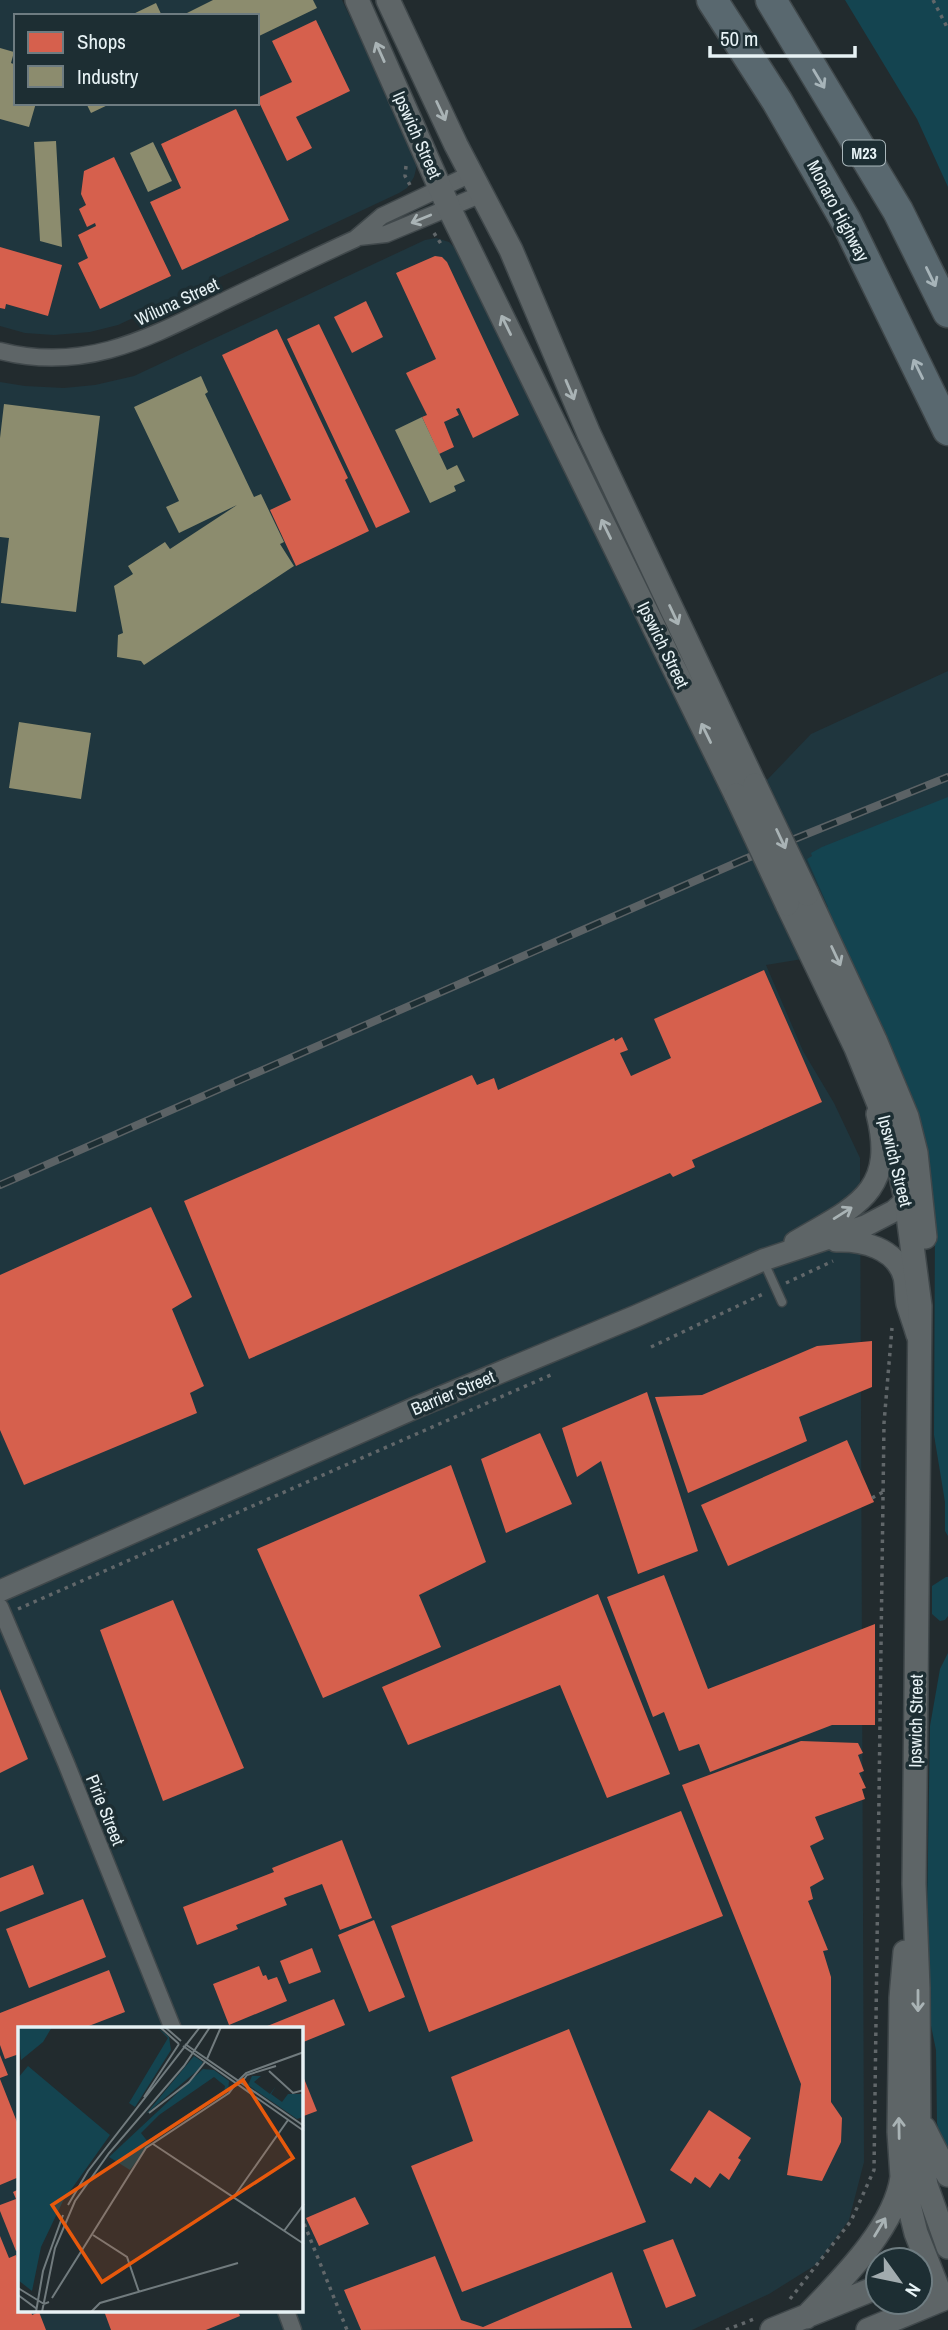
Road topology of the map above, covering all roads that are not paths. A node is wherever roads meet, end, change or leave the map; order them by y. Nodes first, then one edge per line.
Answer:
1 (357, 0) edge
2 (388, 0) edge
3 (712, 0) edge
4 (771, 0) edge
5 (476, 184) junction
6 (445, 198) junction
7 (948, 312) edge
8 (0, 351) edge
9 (948, 430) edge
10 (598, 454) junction
11 (575, 464) junction
12 (746, 790) junction
13 (797, 899) junction
14 (869, 1078) junction
15 (916, 1153) junction
16 (906, 1200) junction
17 (824, 1242) junction
18 (763, 1260) junction
19 (782, 1302) dead end
20 (920, 1306) junction
21 (921, 1347) junction
22 (0, 1591) edge
23 (2, 1611) edge
24 (914, 1884) junction
25 (172, 2027) edge
26 (919, 2116) junction
27 (948, 2175) edge
28 (902, 2176) junction
29 (924, 2246) edge
30 (948, 2247) edge
31 (934, 2269) edge
32 (864, 2293) edge
33 (946, 2302) edge
34 (286, 2312) edge
35 (806, 2317) junction
36 (877, 2329) edge
37 (293, 2330) edge
38 (772, 2330) edge

6 -> 1 main road, Ipswich Street
2 -> 5 main road, Ipswich Street
9 -> 3 highway, Monaro Highway / M23
4 -> 7 highway, M23
5 - 6 street, Wiluna Street
5 - 6 street, Wiluna Street
5 -> 10 main road, Ipswich Street
6 - 8 street, Wiluna Street
11 -> 6 main road, Ipswich Street
10 - 11 main road
10 -> 12 main road, Ipswich Street
12 -> 11 main road, Ipswich Street
12 - 13 main road, Ipswich Street, bridge
13 - 14 main road, Ipswich Street
13 -> 15 main road, Ipswich Street
14 - 16 main road, Ipswich Street
18 -> 14 street
15 - 16 main road
15 - 20 main road, Ipswich Street
16 - 17 street, Barrier Street
16 - 20 main road, Ipswich Street
17 - 18 street, Barrier Street
17 - 21 street
18 - 19 lane
18 - 22 street, Barrier Street
20 - 21 main road, Ipswich Street
21 - 24 main road, Ipswich Street
23 - 25 street, Pirie Street
24 -> 26 main road, Ipswich Street
28 -> 24 main road, Ipswich Street
26 - 27 main road
26 - 30 main road, Ipswich Street
28 - 29 main road, Ipswich Street
35 -> 28 main road
31 - 33 main road, Ipswich Street
32 - 35 main road
33 - 36 main road
34 - 37 street
35 - 38 main road

